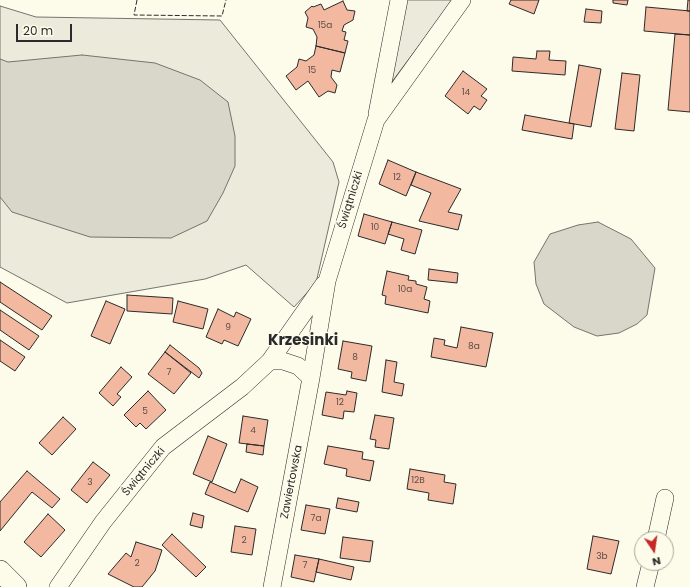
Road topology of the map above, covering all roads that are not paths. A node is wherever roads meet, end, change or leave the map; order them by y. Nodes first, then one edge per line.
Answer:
1 (399, 0) edge
2 (462, 0) edge
3 (376, 120) junction
4 (327, 281) junction
5 (270, 361) junction
6 (311, 378) junction
7 (665, 498) dead end
8 (658, 531) edge
9 (0, 570) edge
10 (649, 571) edge
11 (16, 587) edge
12 (58, 587) edge
13 (272, 587) edge
14 (645, 587) edge

1 - 3 street, Świątniczki
2 - 3 street, Świątniczki
3 - 4 street, Świątniczki
4 - 5 street, Świątniczki
4 - 6 street, Świątniczki
5 - 6 street
5 - 12 street, Świątniczki
6 - 13 street, Zawiertowska
7 - 8 street
9 - 11 street
10 - 14 street

